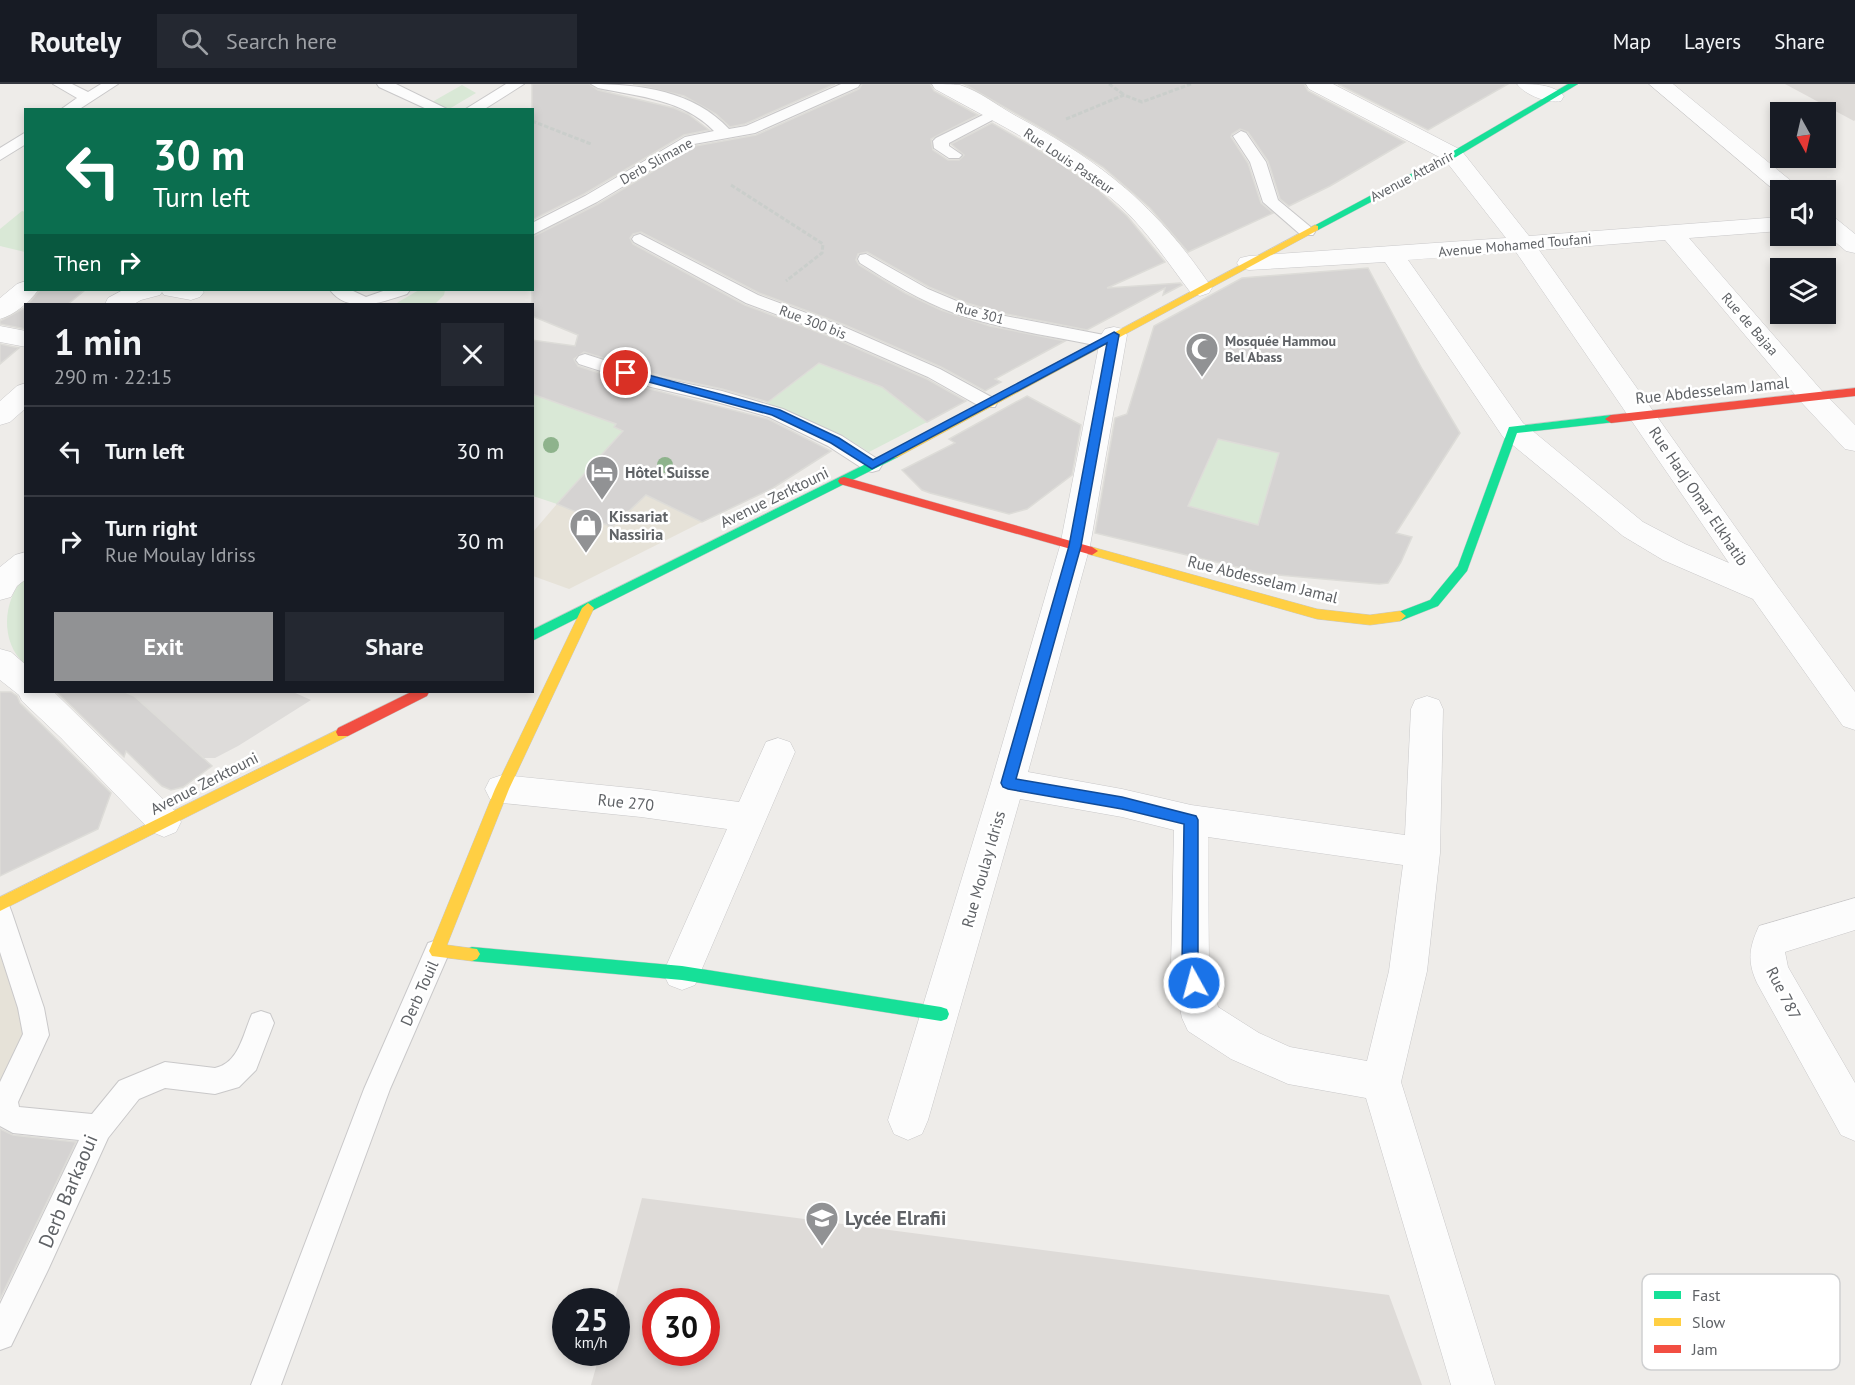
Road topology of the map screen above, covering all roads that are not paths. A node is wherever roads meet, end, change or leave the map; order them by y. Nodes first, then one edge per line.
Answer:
1 (60, 84) edge
2 (111, 84) edge
3 (384, 84) edge
4 (517, 84) edge
5 (598, 84) edge
6 (853, 84) edge
7 (1317, 84) edge
8 (1528, 84) edge
9 (1574, 84) edge
10 (1660, 84) edge
11 (949, 85) edge
12 (1553, 96) junction
13 (87, 97) junction
14 (70, 108) edge
15 (438, 108) edge
16 (475, 108) edge
17 (995, 113) junction
18 (724, 133) junction
19 (1242, 136) dead end
20 (24, 137) edge
21 (3, 150) edge
22 (954, 155) dead end
23 (1453, 155) junction
24 (1776, 180) edge
25 (1855, 219) edge
26 (1836, 220) edge
27 (1770, 225) edge
28 (534, 229) edge
29 (1836, 230) edge
30 (1307, 232) junction
31 (1671, 232) junction
32 (640, 239) dead end
33 (1523, 244) junction
34 (1855, 246) edge
35 (1392, 254) junction
36 (866, 259) dead end
37 (1249, 263) junction
38 (1200, 288) junction
39 (24, 291) edge
40 (146, 291) edge
41 (341, 291) edge
42 (398, 291) edge
43 (119, 303) edge
44 (361, 303) edge
45 (366, 303) edge
46 (0, 311) edge
47 (0, 334) edge
48 (1109, 338) junction
49 (24, 339) edge
50 (585, 360) dead end
51 (1855, 392) edge
52 (24, 394) edge
53 (1812, 397) junction
54 (988, 403) junction
55 (1642, 414) junction
56 (0, 416) edge
57 (1513, 430) junction
58 (1855, 442) edge
59 (872, 465) junction
60 (844, 481) junction
61 (1075, 546) junction
62 (24, 564) edge
63 (0, 589) edge
64 (1764, 591) junction
65 (588, 608) junction
66 (534, 635) edge
67 (0, 661) edge
68 (24, 683) edge
69 (34, 693) edge
70 (420, 693) edge
71 (1427, 709) dead end
72 (1855, 717) edge
73 (778, 752) dead end
74 (1008, 783) junction
75 (502, 789) junction
76 (750, 818) junction
77 (1191, 820) junction
78 (164, 822) junction
79 (1422, 852) junction
80 (0, 904) edge
81 (0, 913) edge
82 (1855, 914) edge
83 (437, 951) junction
84 (682, 973) junction
85 (941, 1014) junction
86 (261, 1023) dead end
87 (1381, 1082) junction
88 (908, 1120) dead end
89 (1855, 1121) edge
90 (98, 1128) junction
91 (0, 1335) edge
92 (266, 1385) edge
93 (1473, 1385) edge

1 - 13 lane
2 - 13 lane
3 - 15 lane
4 - 16 lane
5 - 18 lane
6 - 18 lane, Derb Slimane
7 - 23 street
8 - 12 street
9 - 12 street, Avenue Attahrir
10 - 24 street
11 - 17 street, Rue Louis Pasteur
12 - 23 street, Avenue Attahrir
13 - 14 lane
17 - 22 lane
17 - 38 street, Rue Louis Pasteur
18 - 28 lane, Derb Slimane
19 - 30 lane
20 - 21 lane
23 - 30 street, Avenue Attahrir
23 - 33 street, Rue Hadj Omar Elkhatib
25 - 26 street
27 - 31 street, Avenue Mohamed Toufani
29 - 34 street
30 - 37 street, Avenue Attahrir
31 - 33 street, Avenue Mohamed Toufani
31 - 53 street, Rue de Bajaa
32 - 54 lane, Rue 300 bis
33 - 35 street, Avenue Mohamed Toufani
33 - 55 street, Rue Hadj Omar Elkhatib
35 - 37 street, Avenue Mohamed Toufani
35 - 57 street
36 - 48 lane, Rue 301
37 - 38 street, Avenue Zerktouni
38 - 48 street, Avenue Zerktouni
39 - 46 street
40 - 43 street
41 - 44 lane
42 - 45 lane
47 - 49 street
48 - 54 street, Avenue Zerktouni
48 - 61 street, Rue Moulay Idriss
50 - 59 lane
51 - 53 street, Rue Abdesselam Jamal
52 - 56 street
53 - 55 street, Rue Abdesselam Jamal
53 - 58 street, Rue de Bajaa
54 - 59 street, Avenue Zerktouni
55 - 57 street, Rue Abdesselam Jamal
55 - 64 street, Rue Hadj Omar Elkhatib
57 - 61 street, Rue Abdesselam Jamal
57 - 64 street
59 - 60 street, Avenue Zerktouni
60 - 61 street, Rue Abdesselam Jamal
60 - 65 street, Avenue Zerktouni
61 - 74 street, Rue Moulay Idriss
62 - 63 street
64 - 72 street, Rue Hadj Omar Elkhatib
65 - 66 street, Avenue Zerktouni
65 - 75 street, Derb Touil
67 - 68 street
69 - 78 street
70 - 78 street, Avenue Zerktouni
71 - 79 street
73 - 76 street
74 - 77 street
74 - 85 street, Rue Moulay Idriss
75 - 76 street, Rue 270
75 - 83 street, Derb Touil
76 - 84 street
77 - 79 street
77 - 87 street
78 - 80 street, Avenue Zerktouni
79 - 87 street
81 - 90 lane, Derb Barkaoui
82 - 89 street, Rue 787
83 - 84 street
83 - 92 lane, Derb Touil
84 - 85 street
85 - 88 street, Rue Moulay Idriss
86 - 90 lane
87 - 93 street
90 - 91 lane, Derb Barkaoui

